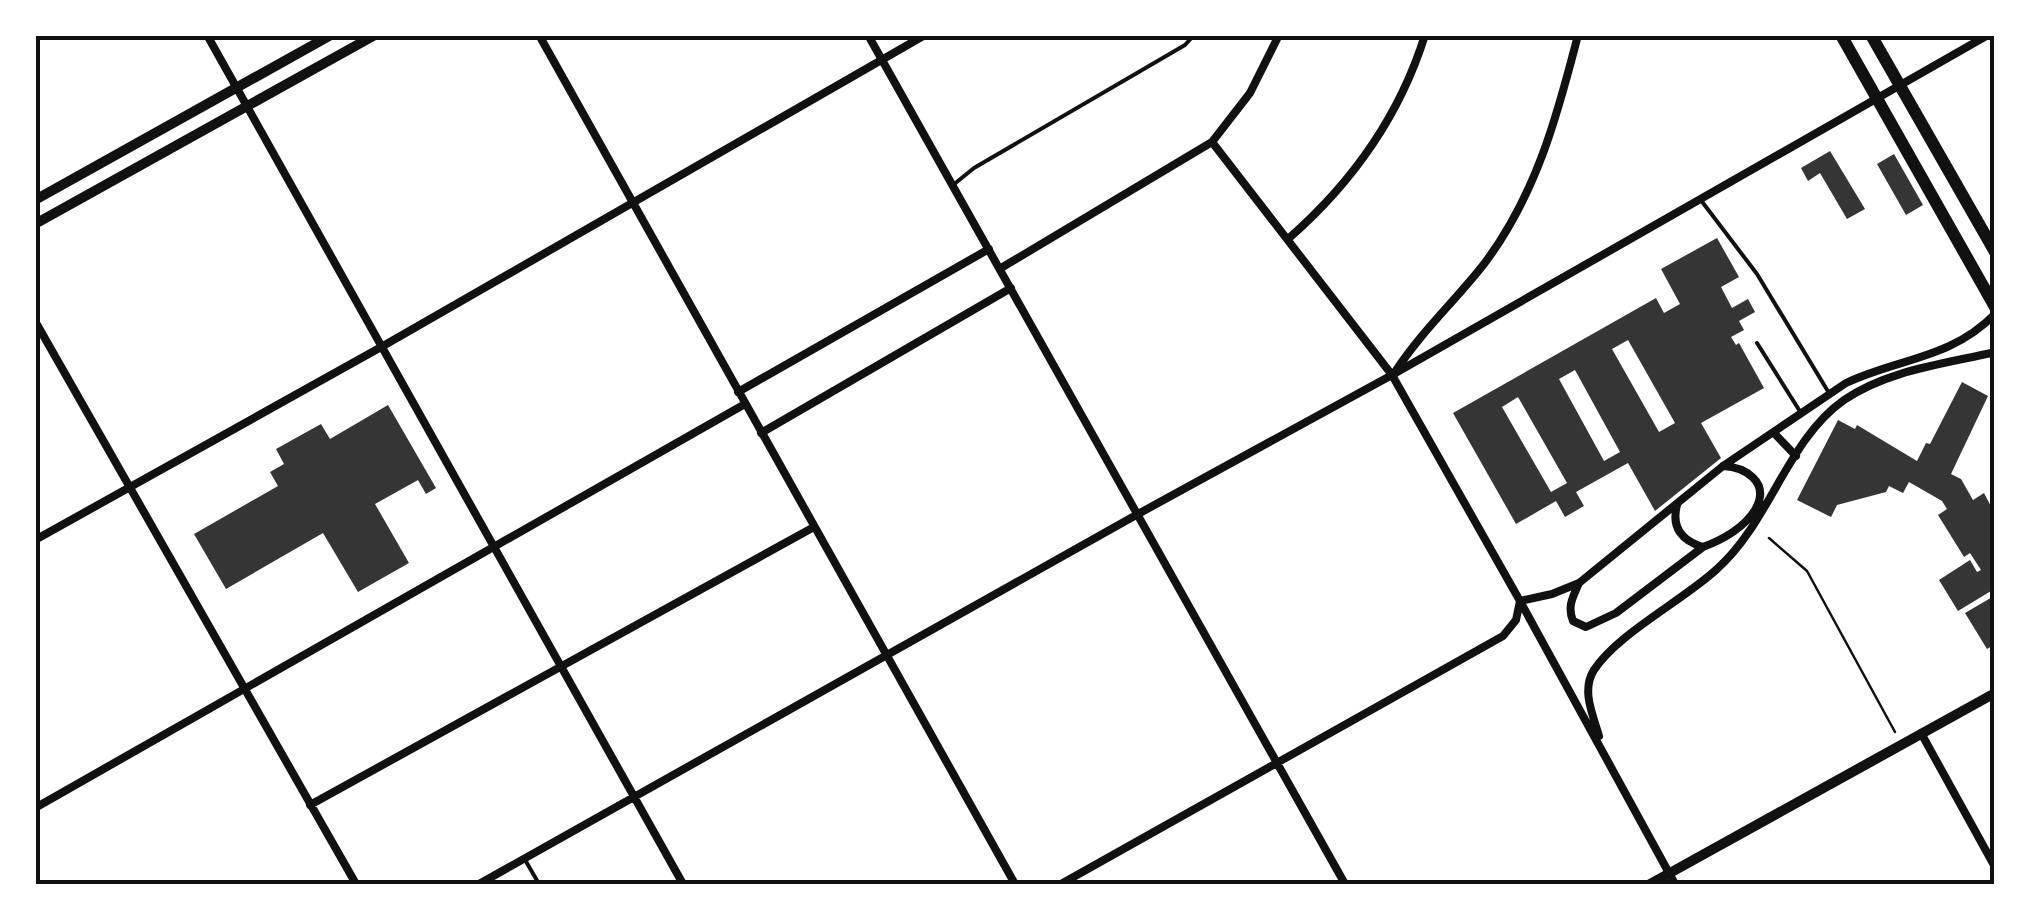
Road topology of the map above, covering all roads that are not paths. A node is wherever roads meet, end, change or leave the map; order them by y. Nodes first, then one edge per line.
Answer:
1 (207, 35) edge
2 (331, 35) edge
3 (375, 35) edge
4 (538, 35) edge
5 (868, 35) edge
6 (925, 35) edge
7 (1194, 35) edge
8 (1279, 35) edge
9 (1425, 35) edge
10 (1578, 35) edge
11 (1841, 35) edge
12 (1871, 35) edge
13 (1988, 35) edge
14 (882, 60) junction
15 (1900, 85) junction
16 (236, 87) junction
17 (1878, 98) junction
18 (247, 106) junction
19 (1212, 142) junction
20 (953, 185) junction
21 (1700, 199) junction
22 (35, 200) edge
23 (631, 203) junction
24 (35, 224) edge
25 (1288, 240) junction
26 (989, 249) junction
27 (1995, 252) edge
28 (1000, 268) junction
29 (1012, 288) junction
30 (1995, 310) edge
31 (35, 322) edge
32 (1757, 343) dead end
33 (382, 346) junction
34 (1995, 352) edge
35 (1392, 375) junction
36 (738, 392) junction
37 (1828, 394) junction
38 (745, 404) junction
39 (1802, 413) junction
40 (1814, 426) junction
41 (761, 433) junction
42 (1774, 433) junction
43 (1796, 456) junction
44 (1723, 466) junction
45 (130, 489) junction
46 (1677, 505) junction
47 (1761, 507) junction
48 (1138, 514) junction
49 (814, 527) junction
50 (35, 540) edge
51 (495, 546) junction
52 (1703, 547) junction
53 (1580, 583) junction
54 (1520, 600) junction
55 (886, 655) junction
56 (561, 666) junction
57 (244, 688) junction
58 (1995, 693) edge
59 (1921, 733) junction
60 (1603, 750) junction
61 (1276, 762) junction
62 (634, 797) junction
63 (310, 805) junction
64 (35, 808) edge
65 (524, 858) junction
66 (1995, 867) edge
67 (1671, 878) edge
68 (356, 884) edge
69 (479, 884) edge
70 (538, 884) edge
71 (683, 884) edge
72 (1015, 884) edge
73 (1060, 884) edge
74 (1345, 884) edge
75 (1650, 884) edge

1 - 16 street
2 - 16 street
3 - 18 street
4 - 23 street
5 - 14 street
6 - 14 street
7 - 20 lane
8 - 19 street
9 - 25 street
10 - 35 street
11 - 17 main road
12 - 15 main road
13 - 15 street
14 - 20 street
14 - 23 street
15 - 17 street
15 - 27 main road
16 - 18 street
16 - 22 street
17 - 21 street
17 - 30 main road
18 - 24 street
18 - 33 street
19 - 25 street
19 - 28 street
20 - 26 street
21 - 35 street
21 - 37 lane
23 - 33 street
23 - 36 street
25 - 35 street
26 - 28 street
26 - 36 street
28 - 29 street
29 - 41 street
29 - 48 street
30 - 37 street
31 - 45 street
32 - 39 lane
33 - 45 street
33 - 51 street
34 - 40 street
35 - 48 street
35 - 54 street
36 - 38 street
37 - 39 street
38 - 41 street
38 - 51 street
39 - 40 street
39 - 42 street
40 - 43 street
41 - 49 street
42 - 43 street
42 - 44 street
43 - 47 street
44 - 46 street
44 - 47 street
45 - 50 street
45 - 57 street
46 - 52 street
46 - 53 street
47 - 52 street
47 - 60 street
48 - 55 street
48 - 61 street
49 - 55 street
49 - 56 street
51 - 56 street
51 - 57 street
52 - 53 street
53 - 54 street
54 - 60 street
54 - 61 street
55 - 62 street
55 - 72 street
56 - 62 street
56 - 63 street
57 - 63 street
57 - 64 street
58 - 59 street
59 - 66 street
59 - 67 street
60 - 67 street
61 - 73 street
61 - 74 street
62 - 65 street
62 - 71 street
63 - 68 street
65 - 69 street
65 - 70 lane
67 - 75 street

